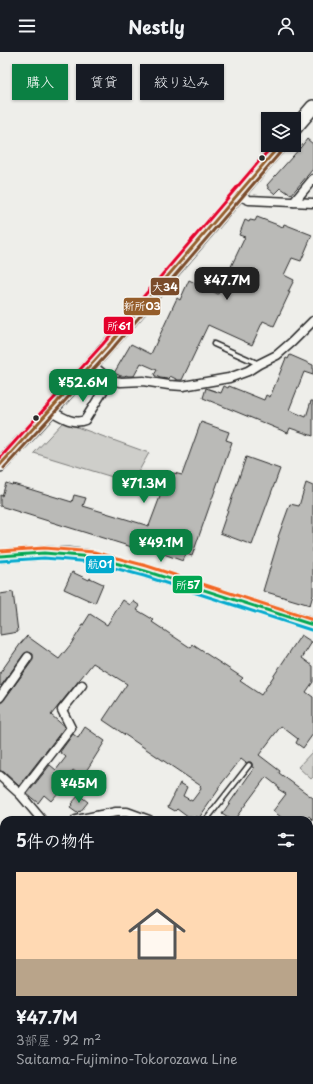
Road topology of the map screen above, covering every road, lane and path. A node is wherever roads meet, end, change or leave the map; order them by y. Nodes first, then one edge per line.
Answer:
1 (313, 106) edge
2 (301, 121) edge
3 (274, 152) edge
4 (313, 179) edge
5 (238, 195) junction
6 (294, 202) junction
7 (313, 203) edge
8 (313, 321) edge
9 (214, 344) dead end
10 (91, 364) junction
11 (259, 364) junction
12 (110, 380) junction
13 (50, 411) junction
14 (0, 465) edge
15 (0, 556) edge
16 (313, 624) edge
17 (28, 657) dead end
18 (82, 685) dead end
19 (0, 695) edge
20 (249, 765) dead end
21 (0, 776) edge
22 (20, 794) junction
23 (39, 816) edge
24 (96, 816) edge
25 (138, 816) edge
26 (209, 816) edge

1 - 2 main road
3 - 5 main road
4 - 6 street
5 - 6 street
5 - 10 main road
6 - 7 street
8 - 11 street
9 - 11 lane
10 - 12 street
10 - 13 main road
11 - 12 street
12 - 13 street
13 - 14 main road
15 - 16 street
17 - 19 street
18 - 22 street
20 - 26 lane
21 - 22 street
22 - 23 street
24 - 25 street

